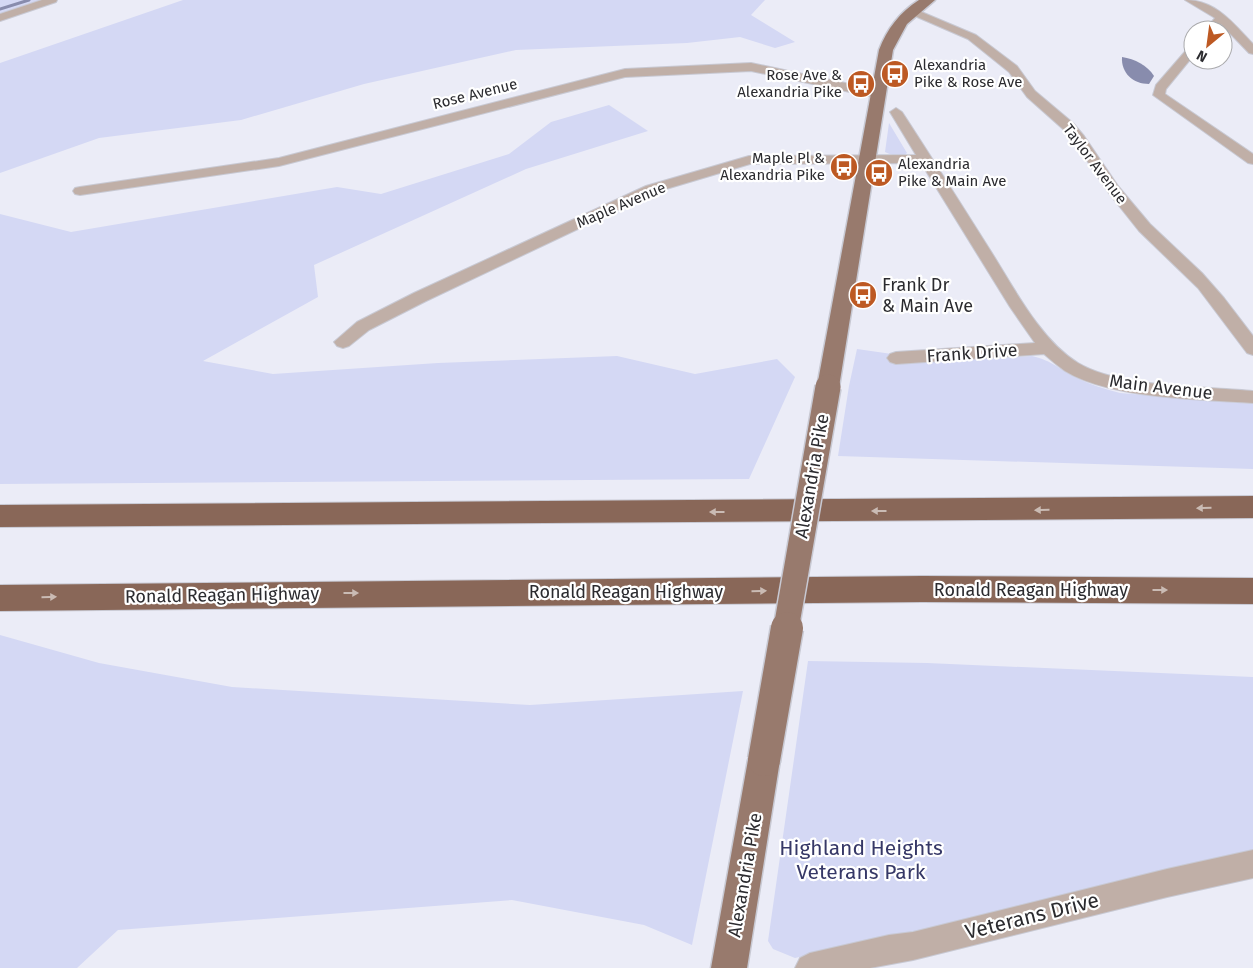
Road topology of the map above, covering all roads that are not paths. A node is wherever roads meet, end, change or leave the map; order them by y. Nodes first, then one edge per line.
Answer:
1 (52, 0) edge
2 (928, 0) edge
3 (1190, 0) edge
4 (912, 11) junction
5 (1221, 17) junction
6 (0, 18) edge
7 (1219, 20) edge
8 (1253, 51) edge
9 (1183, 61) edge
10 (878, 94) junction
11 (896, 112) dead end
12 (924, 159) junction
13 (867, 160) junction
14 (1253, 160) edge
15 (80, 190) dead end
16 (343, 342) dead end
17 (1048, 348) junction
18 (1253, 348) edge
19 (896, 358) dead end
20 (1253, 397) edge
21 (1253, 507) edge
22 (0, 516) edge
23 (1253, 591) edge
24 (0, 598) edge
25 (1253, 864) edge
26 (729, 968) edge
27 (810, 968) edge

1 - 6 street
2 - 4 main road, Alexandria Pike
3 - 5 street
4 - 10 main road, Alexandria Pike
4 - 18 street, Taylor Avenue
5 - 7 street
5 - 8 street
9 - 14 street
10 - 13 main road, Alexandria Pike
10 - 15 street, Rose Avenue
11 - 12 street
12 - 13 street, Maple Avenue
12 - 17 street
13 - 16 street, Maple Avenue
13 - 26 main road, Alexandria Pike, bridge
17 - 19 street, Frank Drive
17 - 20 street, Main Avenue
21 -> 22 highway
24 -> 23 highway, Ronald Reagan Highway
25 - 27 street, Veterans Drive

